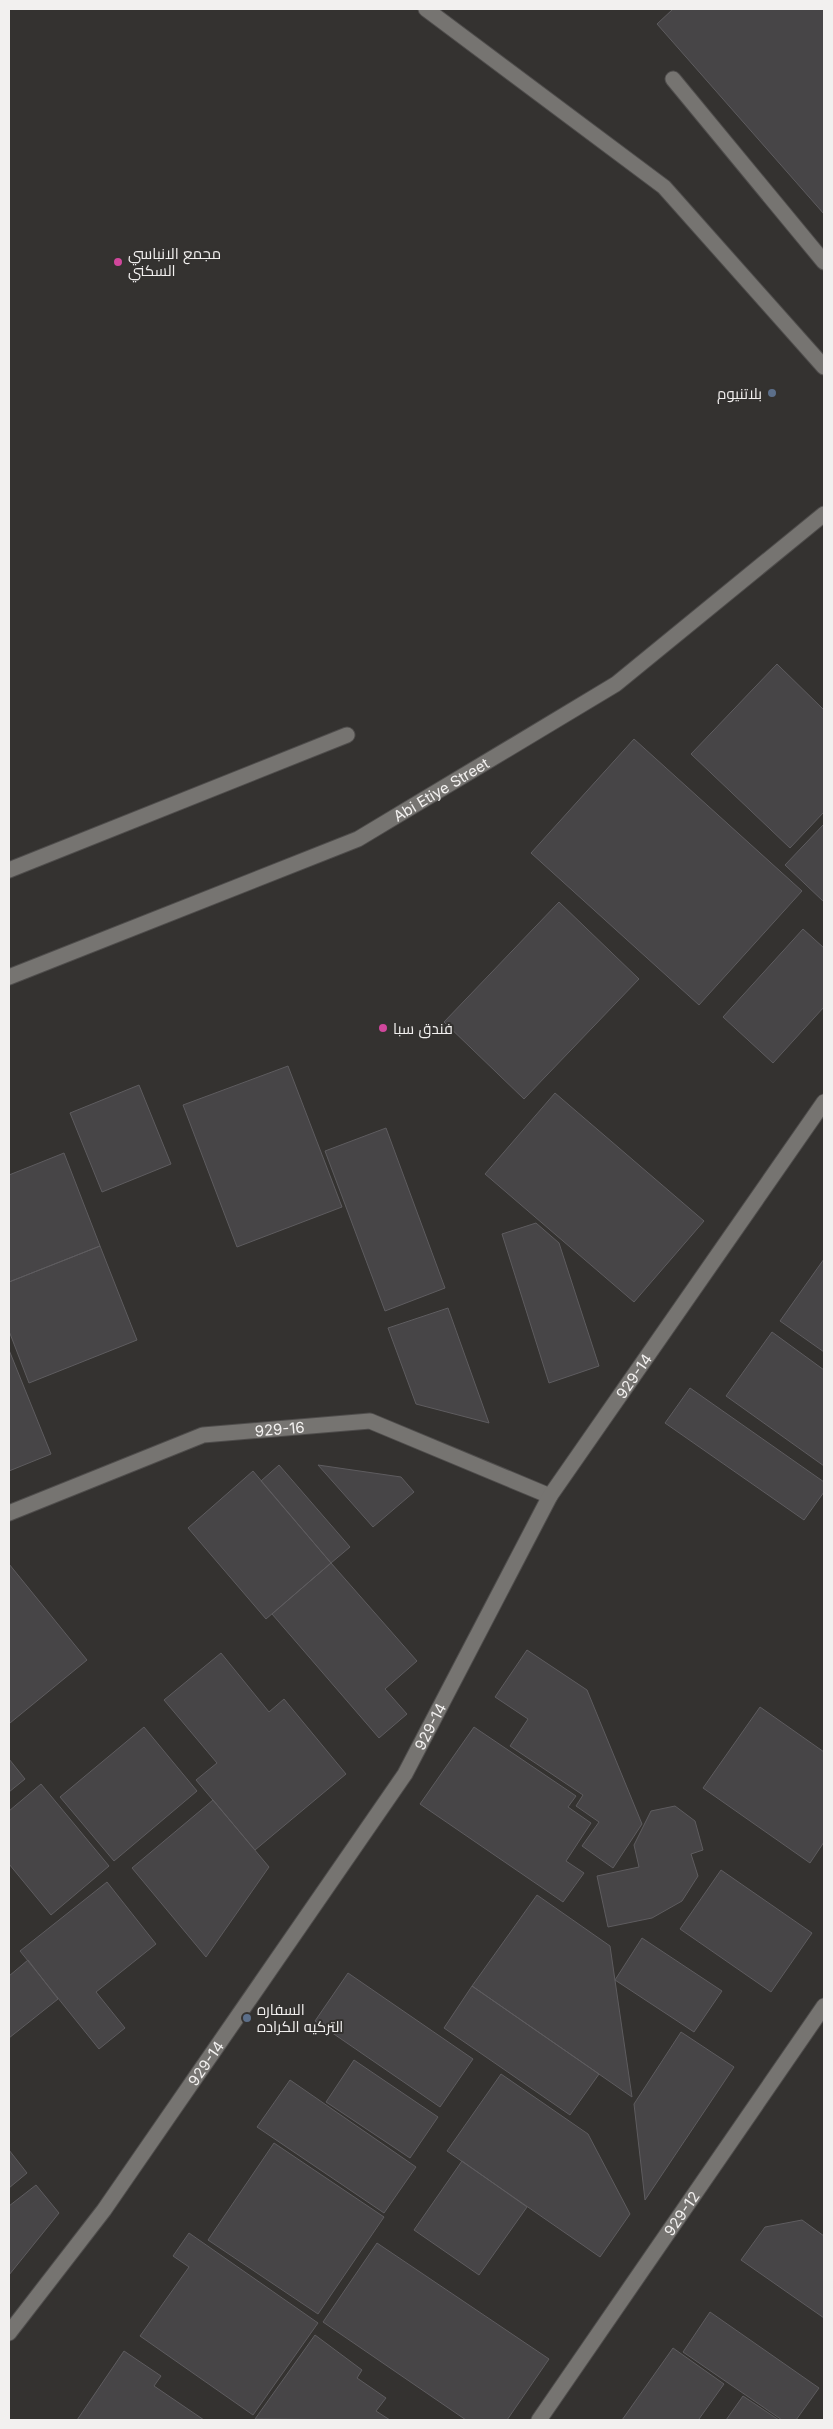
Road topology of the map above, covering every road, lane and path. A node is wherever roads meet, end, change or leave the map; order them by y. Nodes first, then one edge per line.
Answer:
1 (426, 9) edge
2 (674, 79) dead end
3 (824, 262) edge
4 (824, 367) edge
5 (824, 514) edge
6 (347, 735) dead end
7 (9, 870) edge
8 (9, 977) edge
9 (824, 1102) edge
10 (550, 1496) junction
11 (9, 1513) edge
12 (824, 2006) edge
13 (9, 2332) edge
14 (539, 2420) edge

1 - 4 street
2 - 3 street
5 - 8 street, Abi Etiye Street
6 - 7 street
9 - 10 street, 929-14
10 - 11 street, 929-16
10 - 13 street, 929-14
12 - 14 street, 929-12

